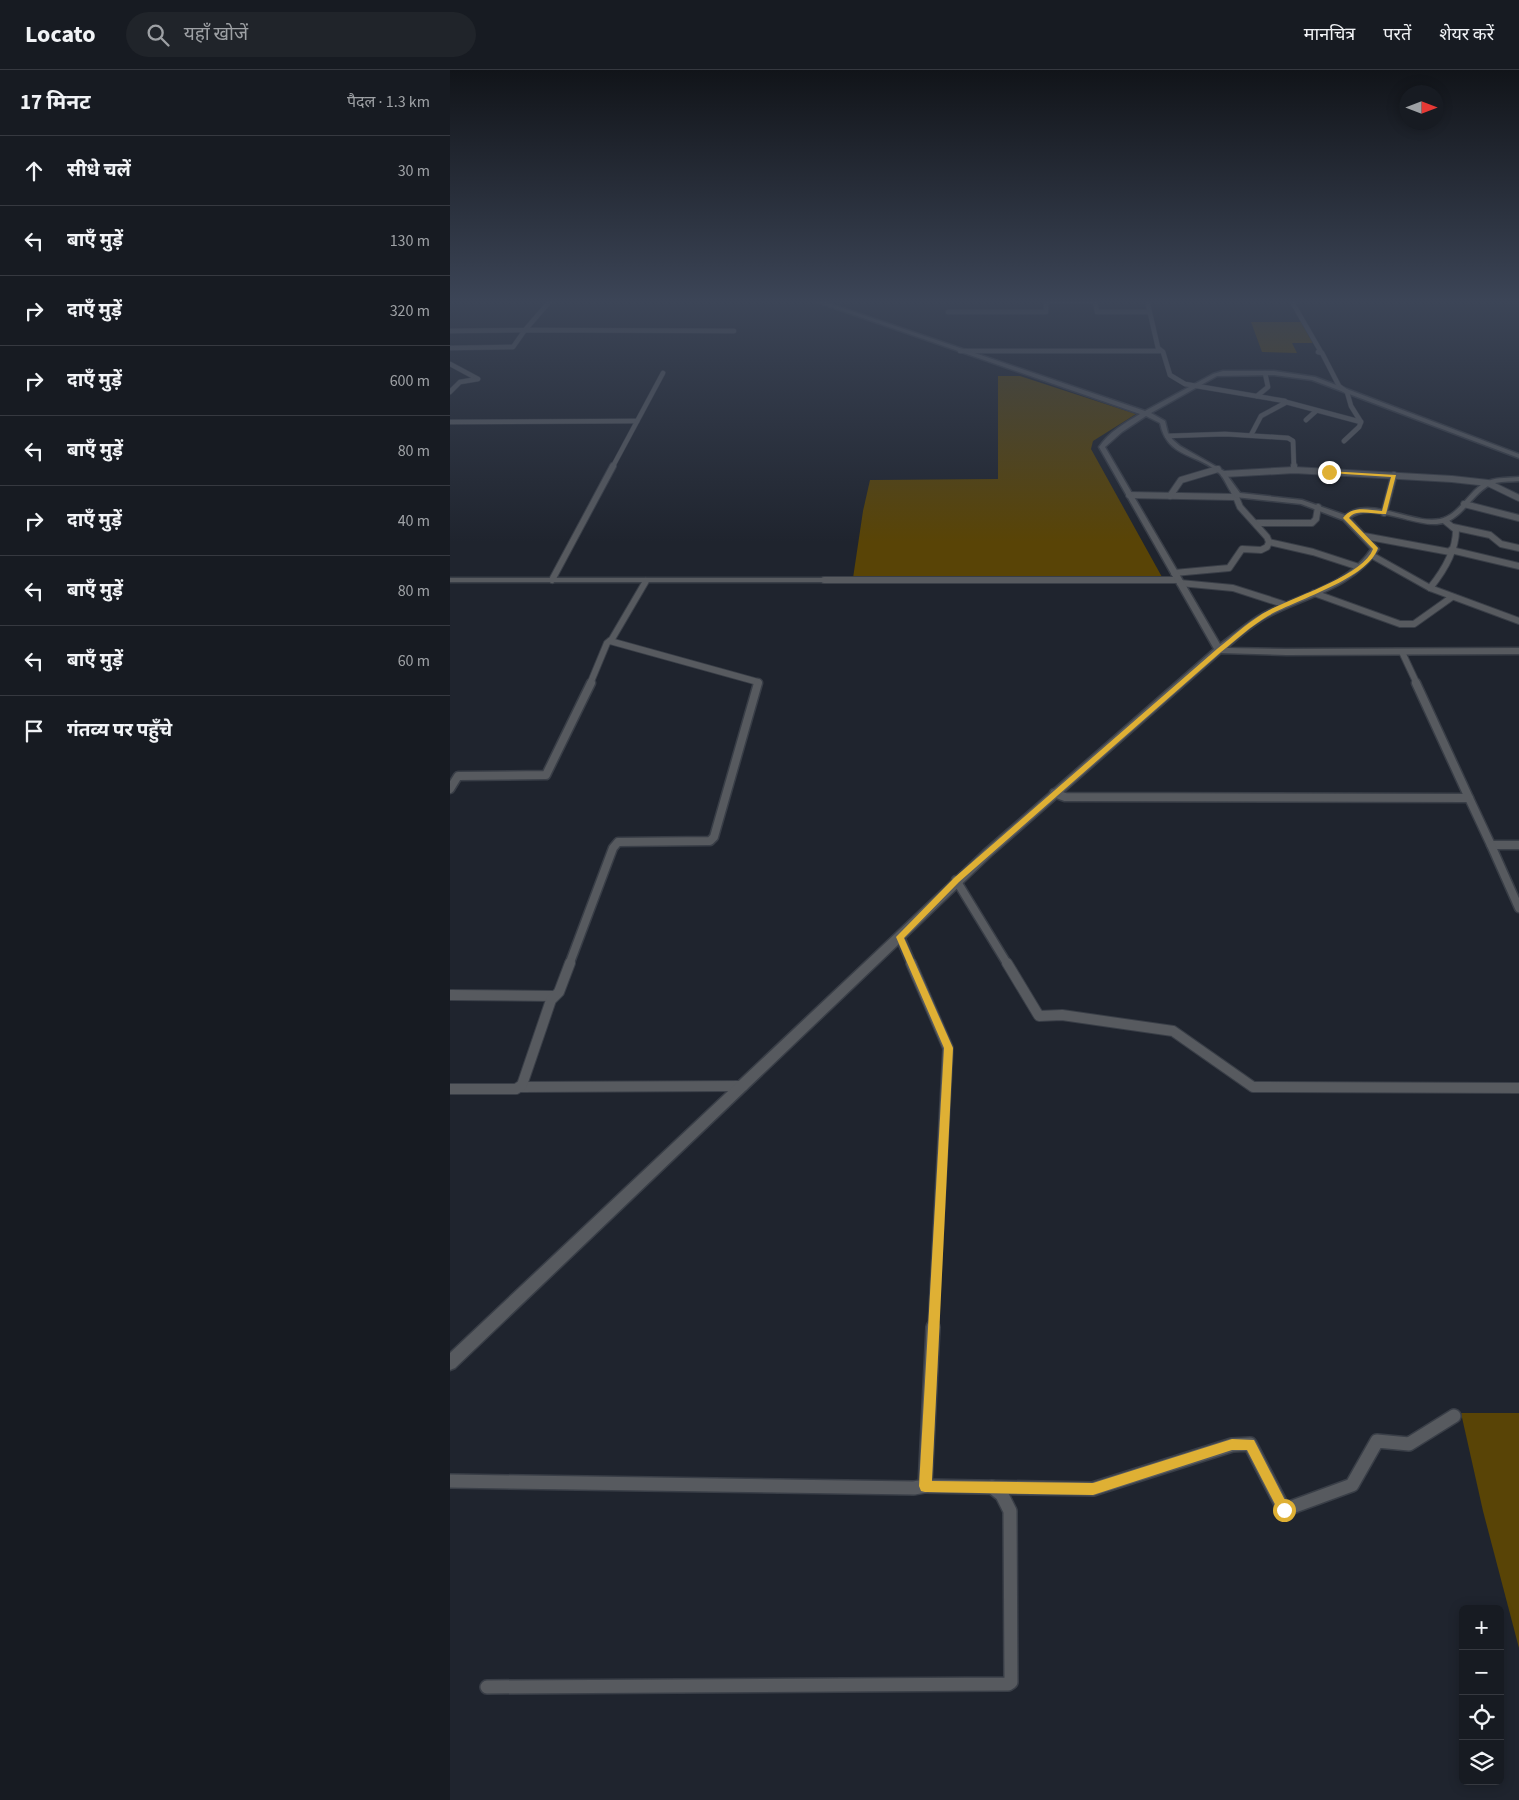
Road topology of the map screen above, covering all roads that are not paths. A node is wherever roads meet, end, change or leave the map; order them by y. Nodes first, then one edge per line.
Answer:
1 (468, 381) edge
2 (659, 381) edge
3 (1048, 381) edge
4 (1180, 381) edge
5 (1206, 381) edge
6 (1267, 381) edge
7 (1316, 381) edge
8 (1336, 381) edge
9 (1196, 386) junction
10 (450, 392) edge
11 (1347, 392) junction
12 (1257, 396) junction
13 (1286, 402) junction
14 (1316, 412) junction
15 (1146, 414) junction
16 (1306, 420) dead end
17 (637, 421) junction
18 (450, 422) edge
19 (1361, 422) junction
20 (1251, 435) junction
21 (1167, 436) junction
22 (1344, 441) dead end
23 (1519, 456) edge
24 (1294, 470) junction
25 (1221, 471) junction
26 (1394, 475) junction
27 (1519, 479) edge
28 (1488, 483) junction
29 (1129, 495) junction
30 (1234, 495) junction
31 (1170, 496) junction
32 (1519, 498) edge
33 (1464, 504) junction
34 (1318, 507) junction
35 (1384, 513) junction
36 (1346, 518) junction
37 (1519, 518) edge
38 (1257, 524) junction
39 (1449, 524) junction
40 (1364, 536) junction
41 (1269, 542) junction
42 (1519, 548) edge
43 (1451, 551) junction
44 (1373, 556) junction
45 (1519, 566) edge
46 (1359, 567) junction
47 (1177, 578) junction
48 (450, 580) edge
49 (552, 580) junction
50 (646, 580) junction
51 (824, 580) joint
52 (1430, 588) junction
53 (1314, 593) junction
54 (1452, 597) junction
55 (1286, 605) junction
56 (1519, 621) edge
57 (610, 640) junction
58 (1219, 650) junction
59 (1519, 651) edge
60 (1402, 652) junction
61 (450, 789) edge
62 (1054, 794) junction
63 (1469, 798) junction
64 (1491, 845) junction
65 (1519, 845) edge
66 (956, 880) junction
67 (1519, 908) edge
68 (900, 937) junction
69 (450, 995) edge
70 (553, 996) junction
71 (743, 1086) junction
72 (520, 1087) junction
73 (1519, 1088) edge
74 (450, 1089) edge
75 (450, 1363) edge
76 (1454, 1416) dead end
77 (450, 1481) edge
78 (925, 1486) junction
79 (992, 1487) junction
80 (487, 1687) dead end

1 - 10 street
2 - 17 street
3 - 15 street
4 - 9 street
5 - 9 street
6 - 12 street
7 - 11 street
8 - 11 street
9 - 12 street
9 - 15 street
11 - 19 street
11 - 23 street
12 - 13 street
13 - 14 street
13 - 20 street
14 - 16 street
14 - 19 street
15 - 21 street
15 - 29 street
17 - 18 street
17 - 49 street
19 - 22 street
20 - 21 street
20 - 24 street
21 - 25 street
24 - 25 street
24 - 26 street
25 - 30 street
25 - 31 street
26 - 28 street
26 - 35 street
27 - 28 street
28 - 32 street
28 - 33 street
29 - 31 street
29 - 47 street
30 - 31 street
30 - 34 street
30 - 38 street
33 - 37 street
33 - 39 street
34 - 36 street
34 - 38 street
35 - 36 street
35 - 39 street
36 - 40 street
38 - 41 street
39 - 42 street
39 - 43 street
40 - 43 street
40 - 44 street
41 - 46 street
41 - 47 street
43 - 45 street
43 - 52 street
44 - 46 street
44 - 52 street
46 - 53 street
47 - 51 street
47 - 55 street
47 - 58 street
48 - 49 street
49 - 50 street
50 - 51 street
50 - 57 street
52 - 54 street
53 - 54 street
53 - 55 street
54 - 56 street
55 - 58 street
57 - 61 street
57 - 70 street
58 - 60 street
58 - 62 street
59 - 60 street
60 - 63 street
62 - 63 street
62 - 66 street
63 - 64 street
64 - 65 street
64 - 67 street
66 - 68 street
66 - 73 street
68 - 71 street
68 - 78 street
69 - 70 street
70 - 72 street
71 - 72 street
71 - 75 street
72 - 74 street
76 - 79 street
77 - 78 street
78 - 79 street
79 - 80 street

